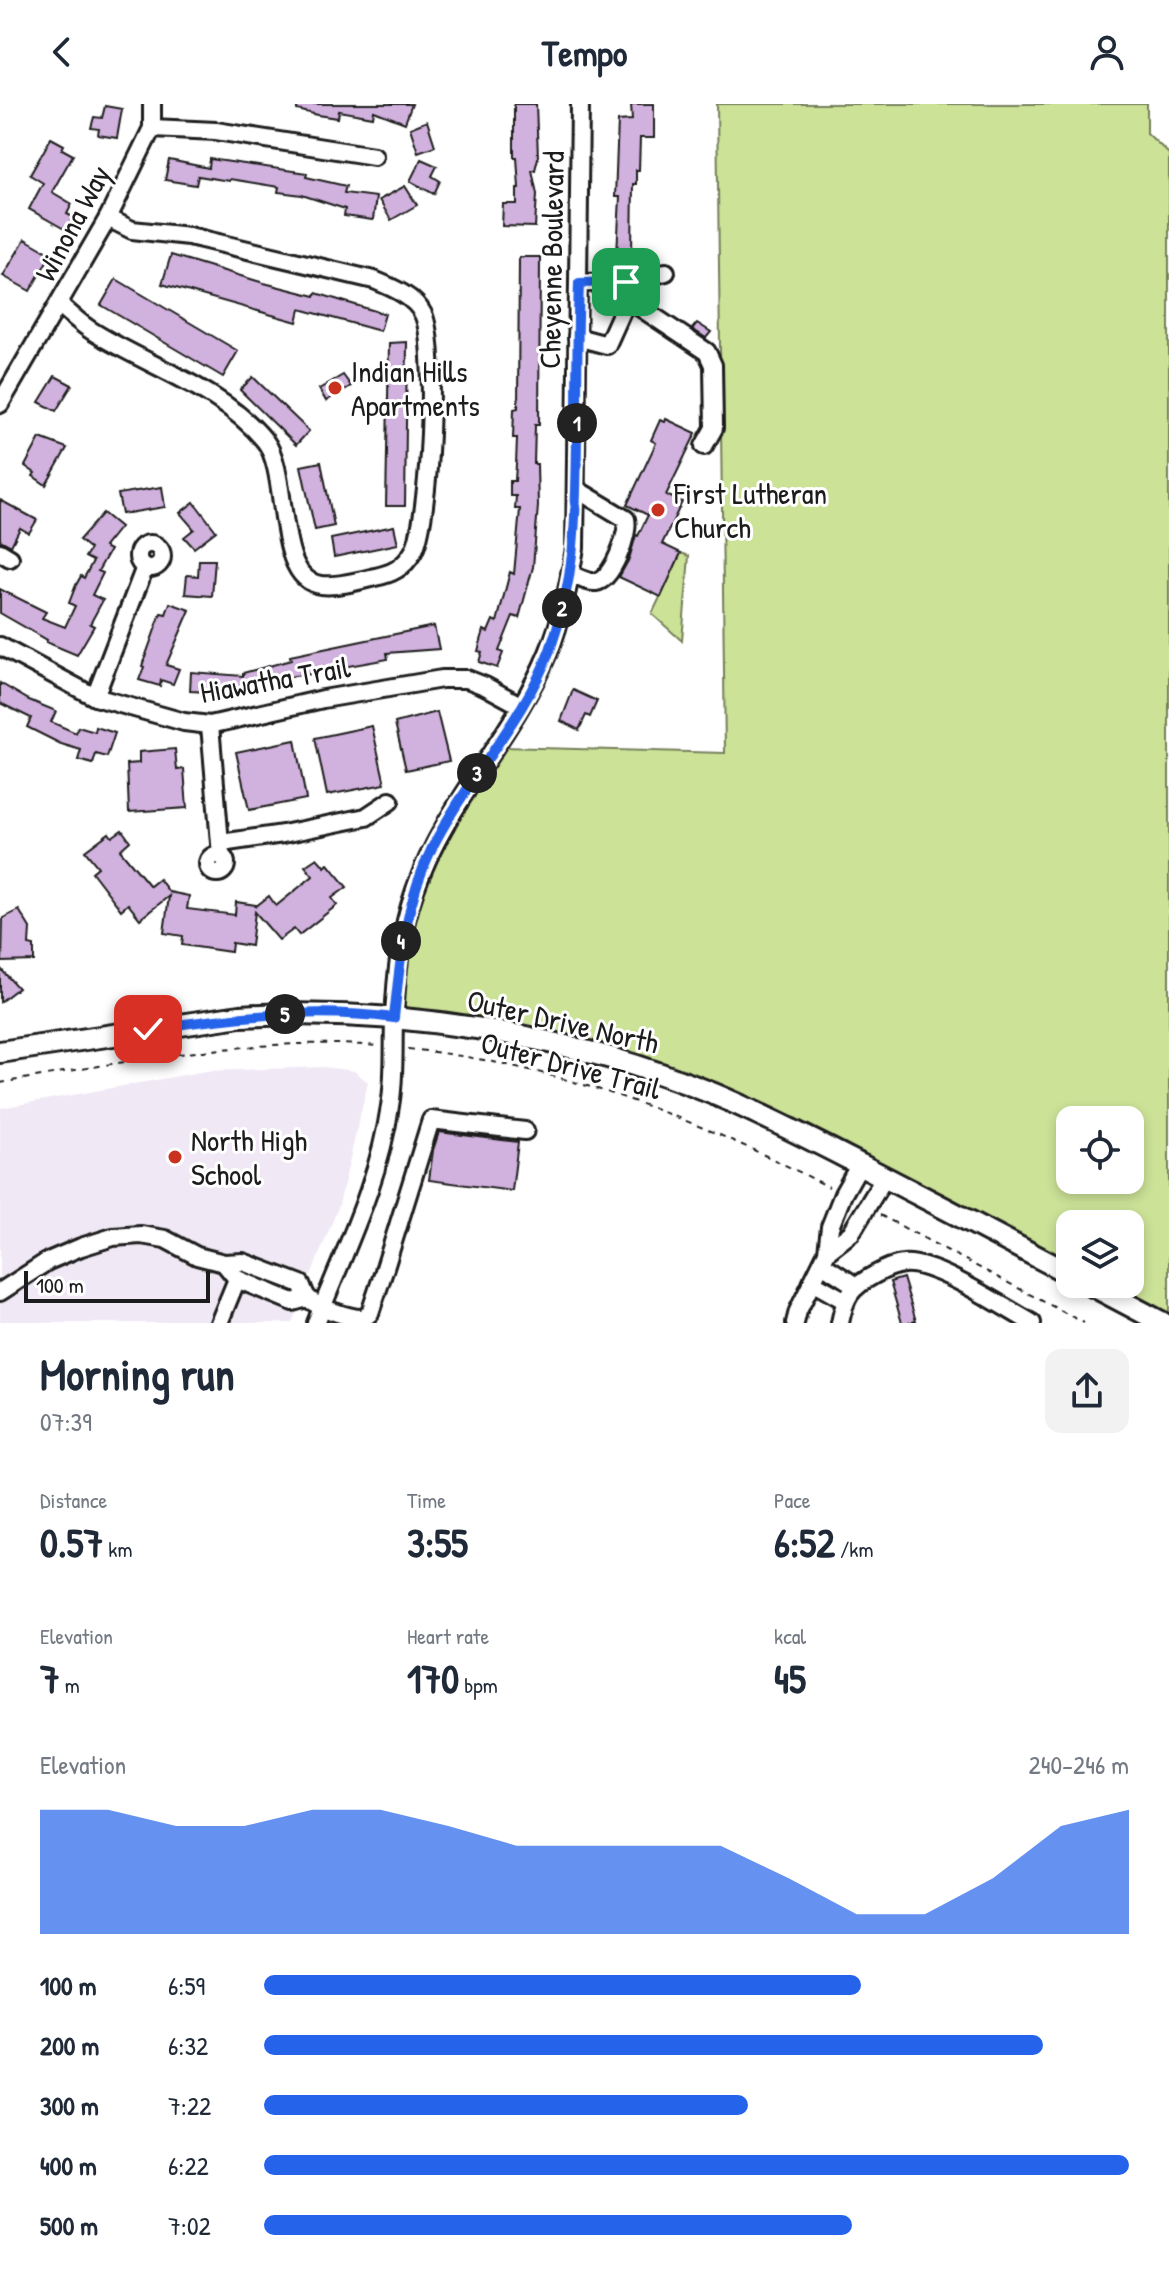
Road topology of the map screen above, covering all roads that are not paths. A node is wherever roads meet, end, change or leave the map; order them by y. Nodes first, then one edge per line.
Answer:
1 (152, 104) edge
2 (580, 104) edge
3 (152, 128) junction
4 (374, 156) dead end
5 (108, 218) junction
6 (666, 272) dead end
7 (579, 283) junction
8 (60, 305) junction
9 (577, 337) junction
10 (0, 404) edge
11 (704, 446) dead end
12 (576, 489) junction
13 (145, 567) dead end
14 (570, 574) junction
15 (0, 646) edge
16 (95, 697) junction
17 (520, 705) junction
18 (210, 725) junction
19 (390, 801) dead end
20 (394, 1018) junction
21 (0, 1052) edge
22 (525, 1131) dead end
23 (860, 1164) junction
24 (885, 1177) junction
25 (824, 1258) junction
26 (224, 1263) junction
27 (1056, 1267) edge
28 (237, 1279) junction
29 (812, 1282) junction
30 (856, 1286) junction
31 (0, 1292) edge
32 (307, 1298) junction
33 (1116, 1298) edge
34 (844, 1300) junction
35 (323, 1306) junction
36 (355, 1321) edge
37 (219, 1323) edge
38 (316, 1323) edge
39 (795, 1323) edge
40 (840, 1323) edge
41 (1032, 1323) edge
42 (1163, 1323) edge

1 - 3 street, Winona Way
2 - 7 street, Cheyenne Boulevard
3 - 4 street
3 - 5 street, Winona Way
5 - 8 street, Winona Way
5 - 8 street
6 - 7 street
7 - 9 street, Cheyenne Boulevard
8 - 10 street, Winona Way
9 - 11 street
9 - 12 street, Cheyenne Boulevard
12 - 14 street, Cheyenne Boulevard
12 - 14 street
13 - 16 street
14 - 17 street, Cheyenne Boulevard
15 - 16 street, Hiawatha Trail
16 - 18 street, Hiawatha Trail
17 - 18 street, Hiawatha Trail
17 - 20 street, Cheyenne Boulevard
18 - 19 street
20 - 21 main road, Outer Drive North
20 - 23 main road, Outer Drive North
20 - 35 street, Cheyenne Boulevard
22 - 36 street
23 - 24 main road, Outer Drive North
23 - 25 street
24 - 25 street
24 - 27 main road, Outer Drive North
25 - 29 street
25 - 30 street
26 - 28 street
26 - 31 street
26 - 32 street
28 - 32 street
28 - 37 street
29 - 34 street
29 - 39 street
30 - 34 street
30 - 41 street
32 - 35 street
33 - 42 main road
34 - 40 street
35 - 36 street
35 - 38 street, Cheyenne Boulevard

